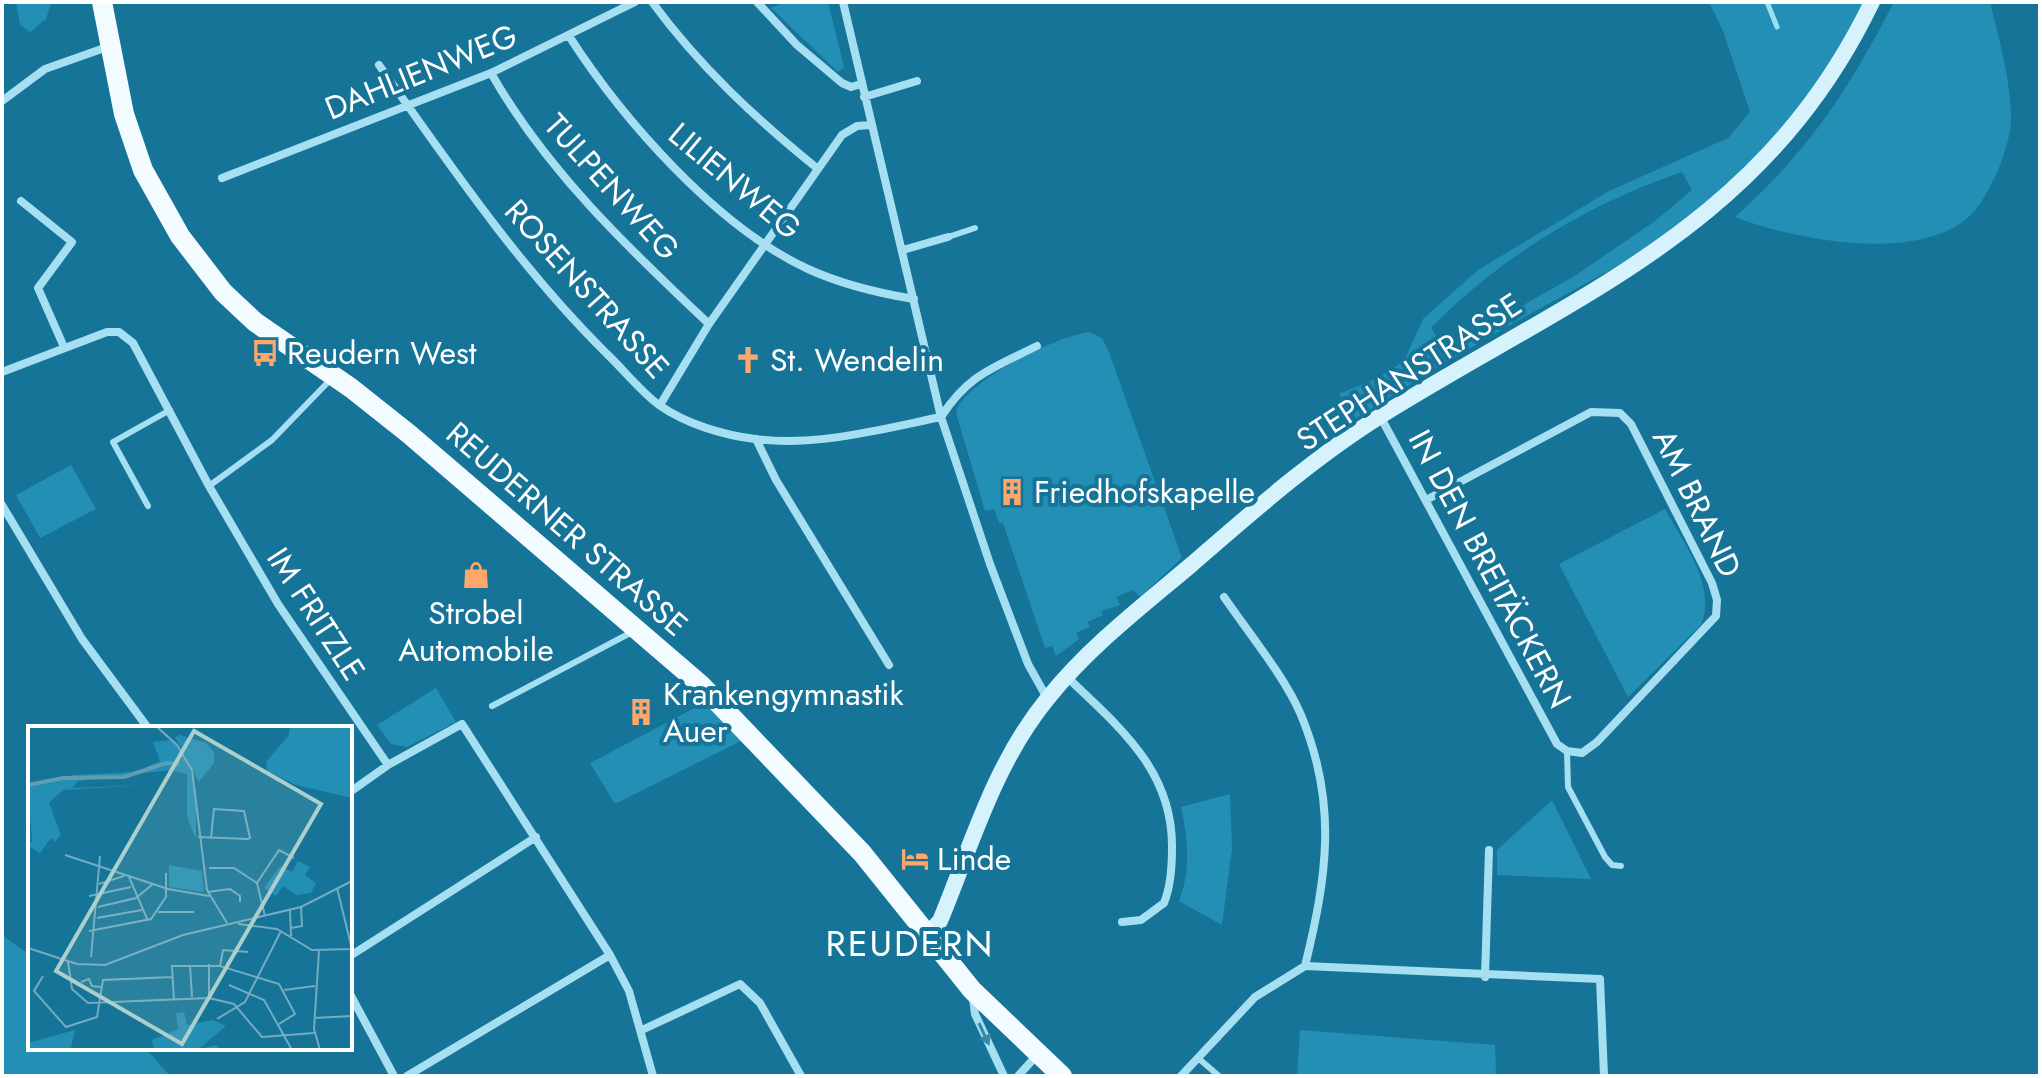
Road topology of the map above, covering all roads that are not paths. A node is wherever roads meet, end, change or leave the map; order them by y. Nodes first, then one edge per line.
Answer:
1 (102, 2) edge
2 (635, 2) edge
3 (652, 2) edge
4 (757, 2) edge
5 (843, 2) edge
6 (1872, 2) edge
7 (569, 36) junction
8 (110, 46) junction
9 (379, 65) dead end
10 (491, 73) junction
11 (917, 81) dead end
12 (861, 84) junction
13 (864, 97) junction
14 (2, 101) edge
15 (408, 106) junction
16 (871, 125) junction
17 (818, 169) junction
18 (222, 178) dead end
19 (21, 201) dead end
20 (975, 228) dead end
21 (948, 237) joint
22 (763, 244) junction
23 (903, 250) junction
24 (914, 299) junction
25 (709, 324) junction
26 (1037, 346) dead end
27 (64, 347) junction
28 (2, 372) edge
29 (334, 376) junction
30 (660, 405) junction
31 (170, 410) junction
32 (1380, 416) junction
33 (941, 417) junction
34 (756, 439) junction
35 (209, 486) junction
36 (1426, 500) junction
37 (2, 505) edge
38 (148, 506) dead end
39 (1224, 597) dead end
40 (639, 628) junction
41 (889, 665) dead end
42 (1066, 677) junction
43 (1047, 698) junction
44 (492, 706) dead end
45 (147, 726) edge
46 (1567, 751) junction
47 (388, 765) junction
48 (352, 791) edge
49 (536, 837) junction
50 (1489, 850) dead end
51 (1621, 866) dead end
52 (1122, 922) dead end
53 (928, 934) junction
54 (352, 955) edge
55 (610, 955) junction
56 (1305, 966) junction
57 (1485, 977) junction
58 (972, 990) junction
59 (352, 998) edge
60 (642, 1030) junction
61 (1038, 1054) junction
62 (1198, 1058) junction
63 (394, 1076) edge
64 (407, 1076) edge
65 (653, 1076) edge
66 (801, 1076) edge
67 (1004, 1076) edge
68 (1018, 1076) edge
69 (1062, 1076) edge
70 (1181, 1076) edge
71 (1219, 1076) edge
72 (1604, 1076) edge

1 - 8 main road, REUDERNER STRASSE
2 - 7 street, DAHLIENWEG
3 - 17 street
4 - 12 street
5 - 12 street
6 - 32 street, STEPHANSTRASSE
7 - 10 street, DAHLIENWEG
7 - 22 street, LILIENWEG
8 - 14 street
8 - 29 main road, REUDERNER STRASSE
9 - 15 street, ROSENSTRASSE
10 - 15 street, DAHLIENWEG
10 - 25 street, TULPENWEG
11 - 13 street
12 - 13 street
13 - 16 street
15 - 18 street, DAHLIENWEG
15 - 30 street, ROSENSTRASSE
16 - 17 street
16 - 23 street
17 - 22 street
19 - 27 street
20 - 21 lane
21 - 23 street
22 - 24 street, LILIENWEG
22 - 25 street
23 - 24 street
24 - 33 street
25 - 30 street
26 - 33 street
27 - 28 street, IM FRITZLE
27 - 31 street, IM FRITZLE
29 - 35 lane
29 - 40 main road, REUDERNER STRASSE
30 - 34 street, ROSENSTRASSE
31 - 35 street, IM FRITZLE
31 - 38 lane
32 - 36 street, IN DEN BREITÄCKERN
32 - 42 street, STEPHANSTRASSE
33 - 34 street, ROSENSTRASSE
33 - 43 street
34 - 41 street
35 - 47 street, IM FRITZLE
36 - 46 street, IN DEN BREITÄCKERN
36 - 46 street, AM BRAND
37 - 45 street
39 - 56 street
40 - 44 lane
40 - 53 main road, REUDERNER STRASSE
42 - 43 street, STEPHANSTRASSE
42 - 52 street
43 - 53 street, STEPHANSTRASSE
46 - 51 lane
47 - 48 street
47 - 49 street
49 - 54 street
49 - 55 street
50 - 57 street
53 - 58 main road, REUDERNER STRASSE
55 - 60 street
55 - 64 street
56 - 57 street
56 - 62 street
57 - 72 street
58 - 61 main road, REUDERNER STRASSE
58 -> 67 street
59 - 63 street
60 - 65 street
60 - 66 street
61 - 68 street
61 - 69 main road, REUDERNER STRASSE
62 - 70 street
62 - 71 lane

